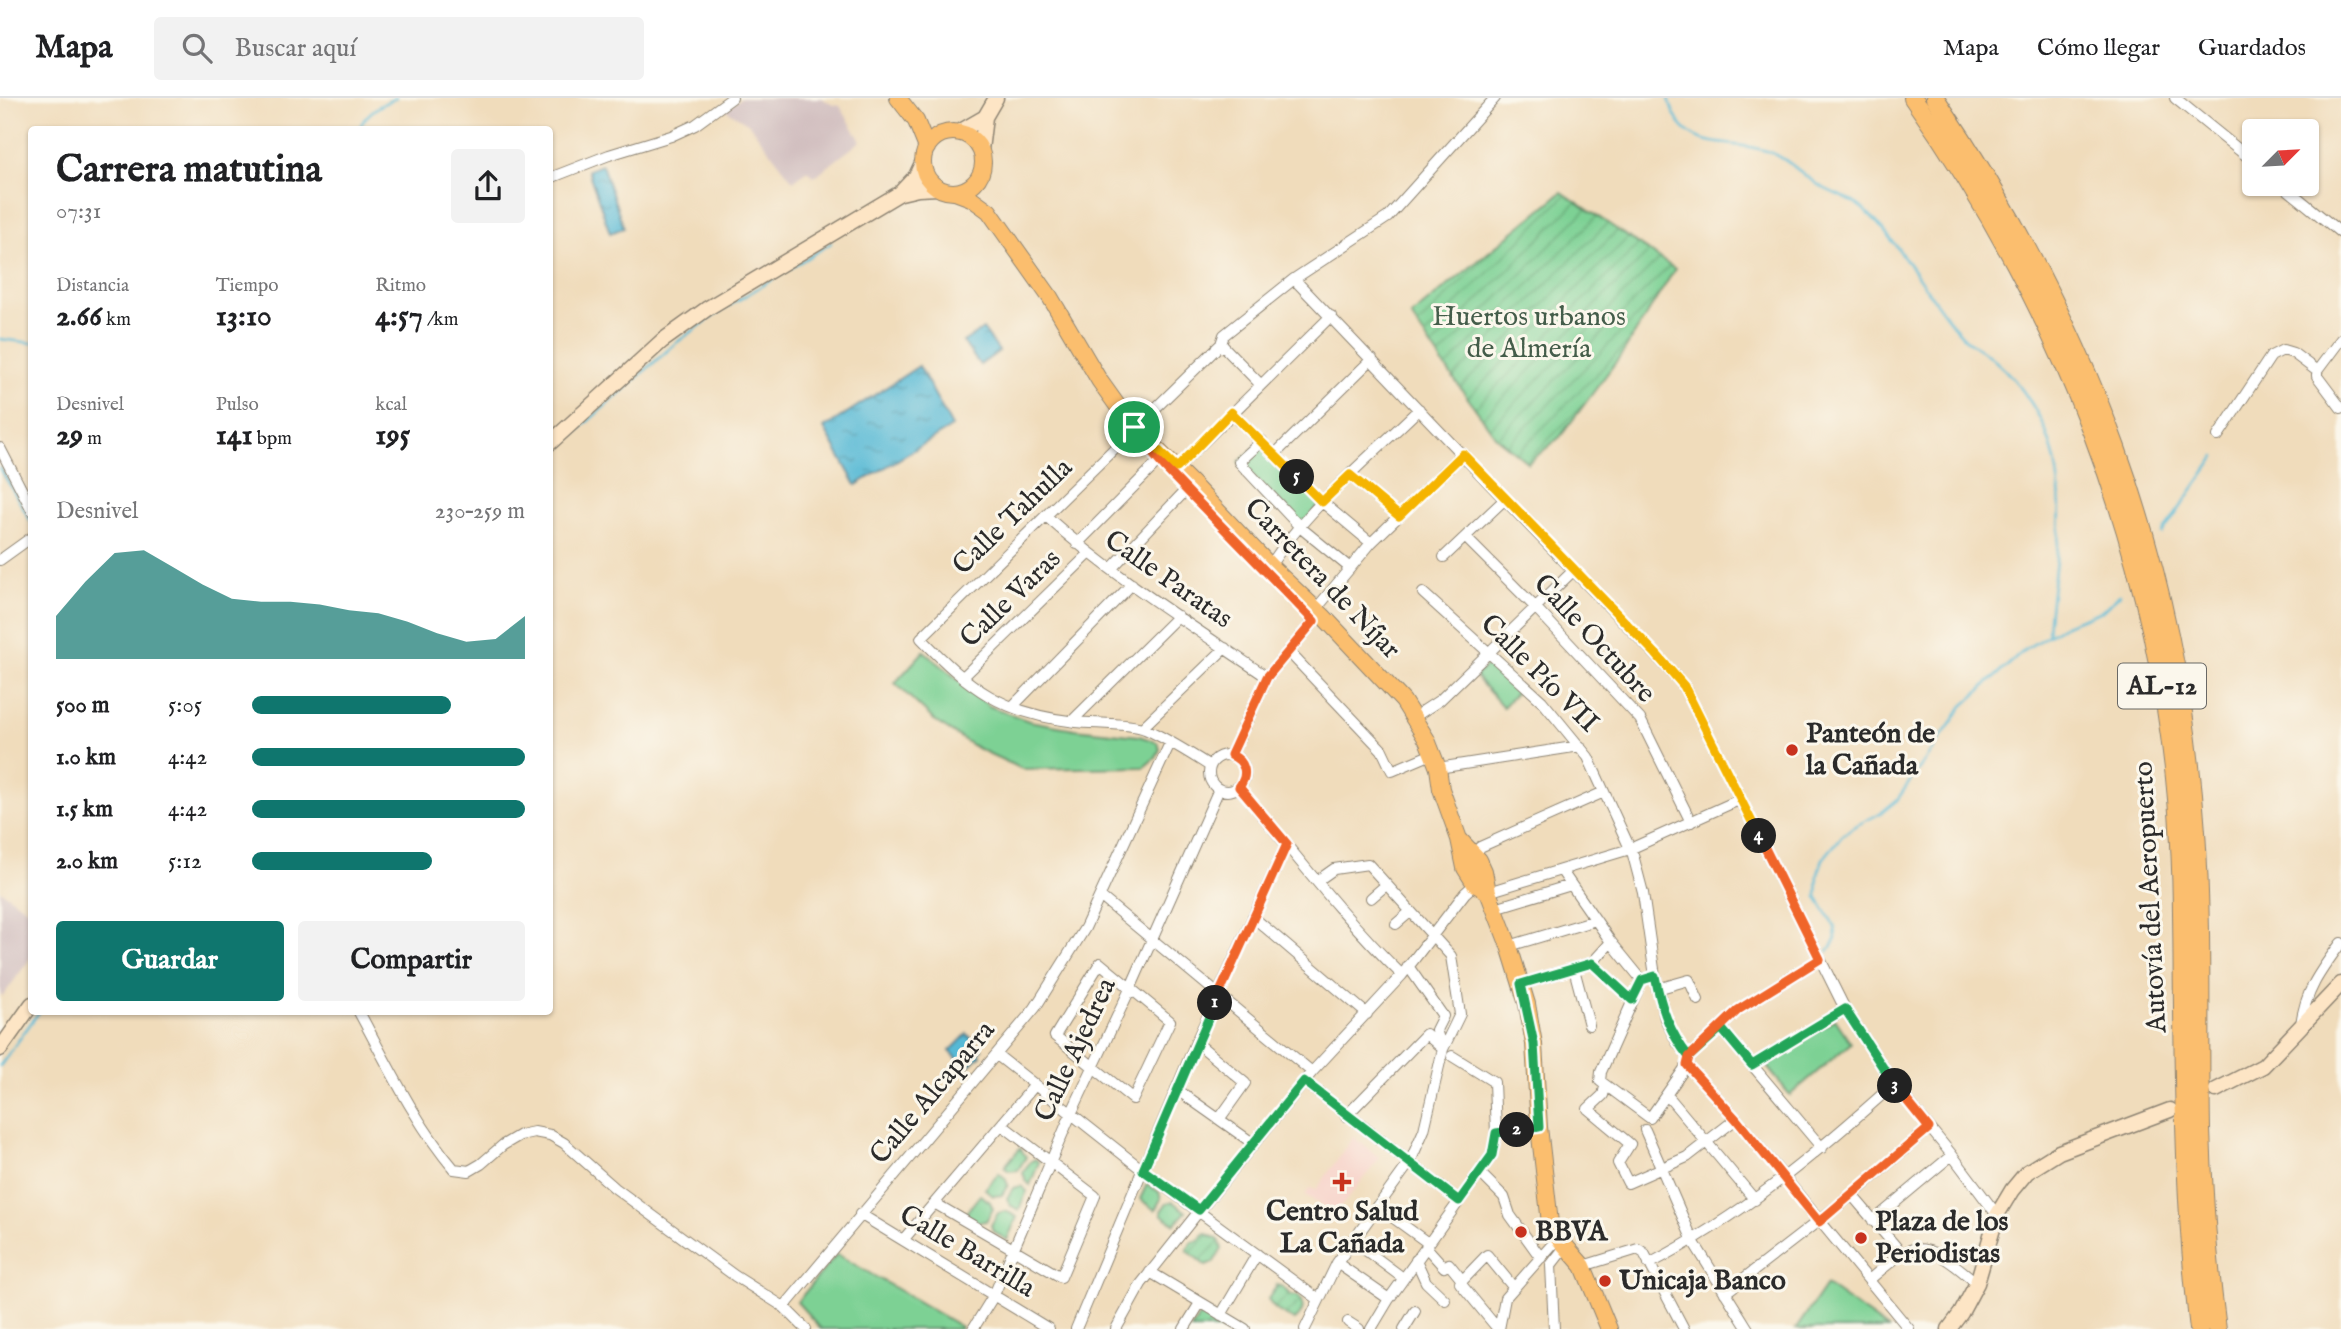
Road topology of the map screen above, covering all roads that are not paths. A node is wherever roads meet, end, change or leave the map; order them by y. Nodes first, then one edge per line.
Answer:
1 (732, 98) edge
2 (898, 98) edge
3 (996, 98) edge
4 (1495, 98) edge
5 (1913, 98) edge
6 (1935, 98) edge
7 (2175, 98) edge
8 (985, 117) junction
9 (916, 121) junction
10 (952, 133) junction
11 (981, 150) junction
12 (2242, 152) edge
13 (925, 155) junction
14 (980, 176) junction
15 (553, 177) edge
16 (938, 188) junction
17 (955, 192) junction
18 (900, 193) junction
19 (2296, 196) edge
20 (989, 211) junction
21 (2341, 233) edge
22 (1294, 278) junction
23 (1331, 316) junction
24 (2341, 339) edge
25 (1222, 344) junction
26 (1372, 359) junction
27 (2317, 371) junction
28 (1260, 384) junction
29 (2341, 408) edge
30 (1419, 409) junction
31 (1231, 412) junction
32 (1134, 427) junction
33 (2218, 436) dead end
34 (553, 440) edge
35 (1262, 441) junction
36 (0, 448) edge
37 (1275, 454) junction
38 (1463, 454) junction
39 (1158, 461) junction
40 (1177, 468) junction
41 (1350, 475) junction
42 (1186, 490) junction
43 (1505, 499) junction
44 (28, 502) edge
45 (1322, 502) junction
46 (1399, 516) junction
47 (1047, 517) junction
48 (1301, 528) junction
49 (1465, 537) junction
50 (28, 540) edge
51 (1371, 542) junction
52 (1077, 544) junction
53 (1090, 553) junction
54 (1444, 557) dead end
55 (0, 560) edge
56 (1270, 566) junction
57 (1350, 568) junction
58 (1111, 569) junction
59 (1574, 570) junction
60 (1132, 584) junction
61 (1423, 593) dead end
62 (1536, 608) junction
63 (1315, 615) junction
64 (1178, 616) junction
65 (1225, 648) junction
66 (1288, 651) junction
67 (1489, 653) junction
68 (963, 677) junction
69 (1267, 677) junction
70 (1012, 708) junction
71 (1414, 717) junction
72 (1072, 722) junction
73 (1142, 728) junction
74 (1171, 743) junction
75 (1580, 746) junction
76 (1231, 755) junction
77 (1425, 757) junction
78 (1210, 766) junction
79 (1438, 768) junction
80 (1239, 787) junction
81 (1219, 789) junction
82 (1441, 789) junction
83 (1604, 792) junction
84 (1741, 799) junction
85 (1691, 821) junction
86 (1287, 844) junction
87 (1630, 849) junction
88 (1470, 857) junction
89 (1561, 870) junction
90 (1317, 881) junction
91 (1481, 884) junction
92 (1386, 885) junction
93 (1571, 885) junction
94 (1101, 897) junction
95 (1371, 898) dead end
96 (1495, 908) junction
97 (1409, 912) junction
98 (1253, 917) junction
99 (1596, 920) junction
100 (1396, 924) dead end
101 (1431, 936) junction
102 (1151, 940) junction
103 (1611, 942) junction
104 (2341, 943) edge
105 (1509, 946) junction
106 (1820, 959) junction
107 (1592, 963) junction
108 (1574, 969) junction
109 (1405, 970) junction
110 (1655, 976) junction
111 (1642, 980) junction
112 (1521, 984) junction
113 (2341, 984) edge
114 (1131, 987) junction
115 (1657, 989) junction
116 (1218, 995) junction
117 (1632, 1000) junction
118 (1698, 1000) dead end
119 (1845, 1009) junction
120 (28, 1010) edge
121 (1367, 1014) junction
122 (361, 1015) edge
123 (1589, 1025) dead end
124 (2301, 1026) junction
125 (1721, 1028) junction
126 (1196, 1042) junction
127 (0, 1049) edge
128 (1443, 1049) junction
129 (997, 1055) junction
130 (1452, 1056) dead end
131 (1688, 1061) junction
132 (1752, 1065) junction
133 (1093, 1067) junction
134 (1312, 1072) junction
135 (1304, 1081) junction
136 (1894, 1084) junction
137 (1035, 1085) junction
138 (1605, 1087) junction
139 (1176, 1089) junction
140 (2216, 1090) dead end
141 (1667, 1095) junction
142 (2170, 1110) dead end
143 (1071, 1114) junction
144 (1346, 1116) junction
145 (1220, 1118) junction
146 (1736, 1119) junction
147 (1002, 1125) junction
148 (1539, 1127) junction
149 (1929, 1128) junction
150 (1645, 1130) dead end
151 (1496, 1133) junction
152 (1707, 1141) junction
153 (1254, 1144) junction
154 (1822, 1148) junction
155 (1952, 1155) junction
156 (1410, 1161) junction
157 (1050, 1163) junction
158 (1662, 1169) junction
159 (1143, 1170) junction
160 (1480, 1173) junction
161 (1785, 1178) junction
162 (1852, 1195) junction
163 (1755, 1200) junction
164 (1459, 1201) junction
165 (936, 1204) junction
166 (1377, 1206) junction
167 (1199, 1210) junction
168 (860, 1214) junction
169 (1997, 1215) junction
170 (1873, 1221) junction
171 (1819, 1222) junction
172 (903, 1240) junction
173 (1352, 1240) junction
174 (1693, 1241) junction
175 (1562, 1242) junction
176 (1427, 1245) junction
177 (1013, 1250) junction
178 (1257, 1254) junction
179 (1902, 1254) junction
180 (1541, 1258) junction
181 (1416, 1261) junction
182 (1337, 1263) junction
183 (1648, 1264) junction
184 (1583, 1266) junction
185 (1150, 1272) junction
186 (1403, 1279) junction
187 (1462, 1280) junction
188 (1869, 1280) junction
189 (1978, 1283) junction
190 (1514, 1288) junction
191 (1725, 1293) junction
192 (994, 1295) junction
193 (1318, 1299) junction
194 (1389, 1299) junction
195 (1445, 1300) dead end
196 (1200, 1303) junction
197 (783, 1307) junction
198 (1415, 1311) dead end
199 (1222, 1315) junction
200 (1348, 1322) dead end
201 (1242, 1328) edge
202 (806, 1329) edge
203 (973, 1329) edge
204 (1049, 1329) edge
205 (1076, 1329) edge
206 (1116, 1329) edge
207 (1184, 1329) edge
208 (1306, 1329) edge
209 (1359, 1329) edge
210 (1371, 1329) edge
211 (1404, 1329) edge
212 (1498, 1329) edge
213 (1554, 1329) edge
214 (1609, 1329) edge
215 (1684, 1329) edge
216 (1747, 1329) edge
217 (1909, 1329) edge
218 (1949, 1329) edge
219 (2199, 1329) edge
220 (2217, 1329) edge

1 - 15 street
2 - 9 main road
3 - 8 street
4 - 22 street, Calle Tahulla
5 - 219 highway, Autovía del Aeropuerto / AL-12
6 - 220 highway, Autovía del Aeropuerto / AL-12
7 - 12 street
8 - 10 street
8 - 11 street
9 - 10 main road
9 - 13 main road
10 - 11 main road
10 - 13 main road
11 - 14 main road
13 - 16 main road
13 - 18 street
14 - 17 main road
14 - 20 main road, Carretera de Níjar
16 - 17 main road
16 - 18 street
17 - 20 main road, Carretera de Níjar
18 - 34 street
19 - 21 street
20 - 32 main road, Carretera de Níjar
22 - 23 street
22 - 25 street, Calle Tahulla
23 - 26 street
23 - 28 street
24 - 27 street
25 - 28 street
25 - 32 street, Calle Tahulla
26 - 30 street
26 - 37 street
27 - 29 street
27 - 33 street
28 - 31 street
30 - 38 street
30 - 41 street
31 - 35 street
31 - 40 street
32 - 39 main road, Carretera de Níjar
32 - 40 main road, Carretera de Níjar
32 - 47 street, Calle Tahulla
35 - 37 street
35 - 48 street
36 - 44 street
37 - 45 street
38 - 43 street
38 - 46 street
39 - 42 main road, Carretera de Níjar
39 - 52 street
40 - 56 main road, Carretera de Níjar
41 - 45 street
41 - 46 street
42 - 58 street
42 - 63 main road, Carretera de Níjar
43 - 49 street
43 - 59 street
45 - 48 street
45 - 51 street
46 - 51 street
47 - 52 street, Calle Paratas
47 - 68 street, Calle Tahulla
48 - 56 street
48 - 57 street
49 - 54 street
49 - 62 street, Calle Octubre
50 - 55 street
51 - 57 street
52 - 53 street, Calle Paratas
53 - 58 street, Calle Paratas
53 - 68 street, Calle Varas
56 - 63 main road, Carretera de Níjar
57 - 63 street
58 - 60 street, Calle Paratas
59 - 62 street
59 - 84 street
60 - 64 street, Calle Paratas
60 - 70 street
61 - 67 street, Calle Pío VII
62 - 67 street
62 - 85 street, Calle Octubre
63 - 66 street
63 - 71 main road, Carretera de Níjar
63 - 77 main road, Carretera de Níjar
64 - 65 street, Calle Paratas
64 - 72 street
65 - 69 street, Calle Paratas
65 - 73 street
66 - 69 street
66 - 77 street
67 - 71 street
67 - 75 street, Calle Pío VII
68 - 70 street
69 - 76 street
70 - 72 street
71 - 79 main road, Carretera de Níjar
72 - 73 street
73 - 74 street
74 - 78 street
74 - 94 street, Calle Alcaparra
75 - 79 street
75 - 83 street, Calle Pío VII
76 - 78 street
76 - 80 street
77 - 82 main road, Carretera de Níjar
78 - 81 street
79 - 82 main road, Carretera de Níjar
80 - 81 street
80 - 86 street
81 - 102 street, Calle Ajedrea
82 - 88 main road, Carretera de Níjar
83 - 87 street, Calle Pío VII
83 - 88 street
84 - 85 street
84 - 106 street
85 - 87 street
86 - 90 street
86 - 98 street
87 - 89 street
87 - 110 street, Calle Pío VII
88 - 91 main road, Carretera de Níjar
89 - 91 street
89 - 93 street
90 - 92 street
90 - 109 street
91 - 96 main road
91 - 101 street
92 - 95 street
92 - 97 street
93 - 96 street
93 - 99 street
94 - 102 street
94 - 129 street, Calle Alcaparra
96 - 105 main road
97 - 100 street
97 - 101 street
98 - 116 street
98 - 121 street
99 - 103 street
99 - 105 street
101 - 109 street
101 - 128 street
102 - 114 street, Calle Ajedrea
102 - 116 street
103 - 107 street
103 - 111 street
104 - 124 street
105 - 112 main road
106 - 119 street
106 - 125 street
107 - 108 street
107 - 117 street
108 - 112 street
108 - 123 street
109 - 121 street
109 - 128 street
110 - 111 street
110 - 115 street, Calle Pío VII
111 - 117 street
112 - 148 main road
113 - 124 street
114 - 133 street, Calle Ajedrea
114 - 133 street
114 - 133 street
115 - 118 street
115 - 131 street, Calle Pío VII
116 - 126 street
116 - 134 street
117 - 138 street
119 - 132 street
119 - 136 street
120 - 127 street
121 - 134 street
122 - 197 street
124 - 140 street
125 - 131 street
125 - 132 street
126 - 139 street
126 - 145 street
128 - 144 street
128 - 156 street
129 - 137 street
129 - 168 street, Calle Alcaparra
130 - 151 street
131 - 141 street
131 - 146 street, Calle Pío VII
132 - 154 street
133 - 143 street, Calle Ajedrea
134 - 135 street
135 - 144 street
135 - 153 street
136 - 149 street
136 - 154 street
137 - 143 street
137 - 147 street
138 - 141 street
138 - 158 street
139 - 145 street
139 - 159 street
141 - 152 street
142 - 169 street
143 - 157 street, Calle Ajedrea
143 - 159 street
144 - 156 street
145 - 153 street
146 - 152 street
146 - 161 street, Calle Pío VII
147 - 157 street
147 - 165 street
148 - 151 street
148 - 175 main road
149 - 155 street
149 - 162 street
150 - 158 street
151 - 160 street
152 - 158 street
152 - 163 street
153 - 167 street
154 - 161 street
155 - 169 street
155 - 170 street
156 - 164 street
156 - 166 street
157 - 177 street, Calle Ajedrea
157 - 177 street
158 - 174 street
159 - 167 street
159 - 205 street
160 - 164 street
160 - 180 street
161 - 163 street
161 - 171 street, Calle Pío VII
162 - 170 street
162 - 171 street
163 - 174 street
164 - 176 street
165 - 172 street
165 - 177 street
166 - 173 street
166 - 176 street
167 - 178 street
167 - 185 street
168 - 172 street, Calle Barrilla
168 - 197 street, Calle Alcaparra
169 - 189 street
170 - 179 street
171 - 188 street, Calle Pío VII
171 - 191 street
172 - 192 street, Calle Barrilla
173 - 182 street
173 - 186 street
174 - 183 street
174 - 191 street
175 - 180 street
175 - 184 main road
175 - 213 street
176 - 181 street
176 - 187 street
177 - 192 street, Calle Ajedrea
178 - 193 street
178 - 199 street
179 - 188 street
179 - 189 street
180 - 190 street
181 - 186 street
181 - 195 street
182 - 193 street
182 - 194 street
183 - 184 street
183 - 215 street
184 - 214 main road
185 - 196 street
185 - 206 street
186 - 194 street
187 - 190 street
187 - 212 street
188 - 217 street, Calle Pío VII
189 - 218 street
190 - 212 street
191 - 216 street
192 - 203 street, Calle Ajedrea
192 - 204 street, Calle Barrilla
193 - 208 street
194 - 210 street
196 - 199 street
196 - 207 street
197 - 202 street
198 - 211 street
199 - 201 street
200 - 209 street

